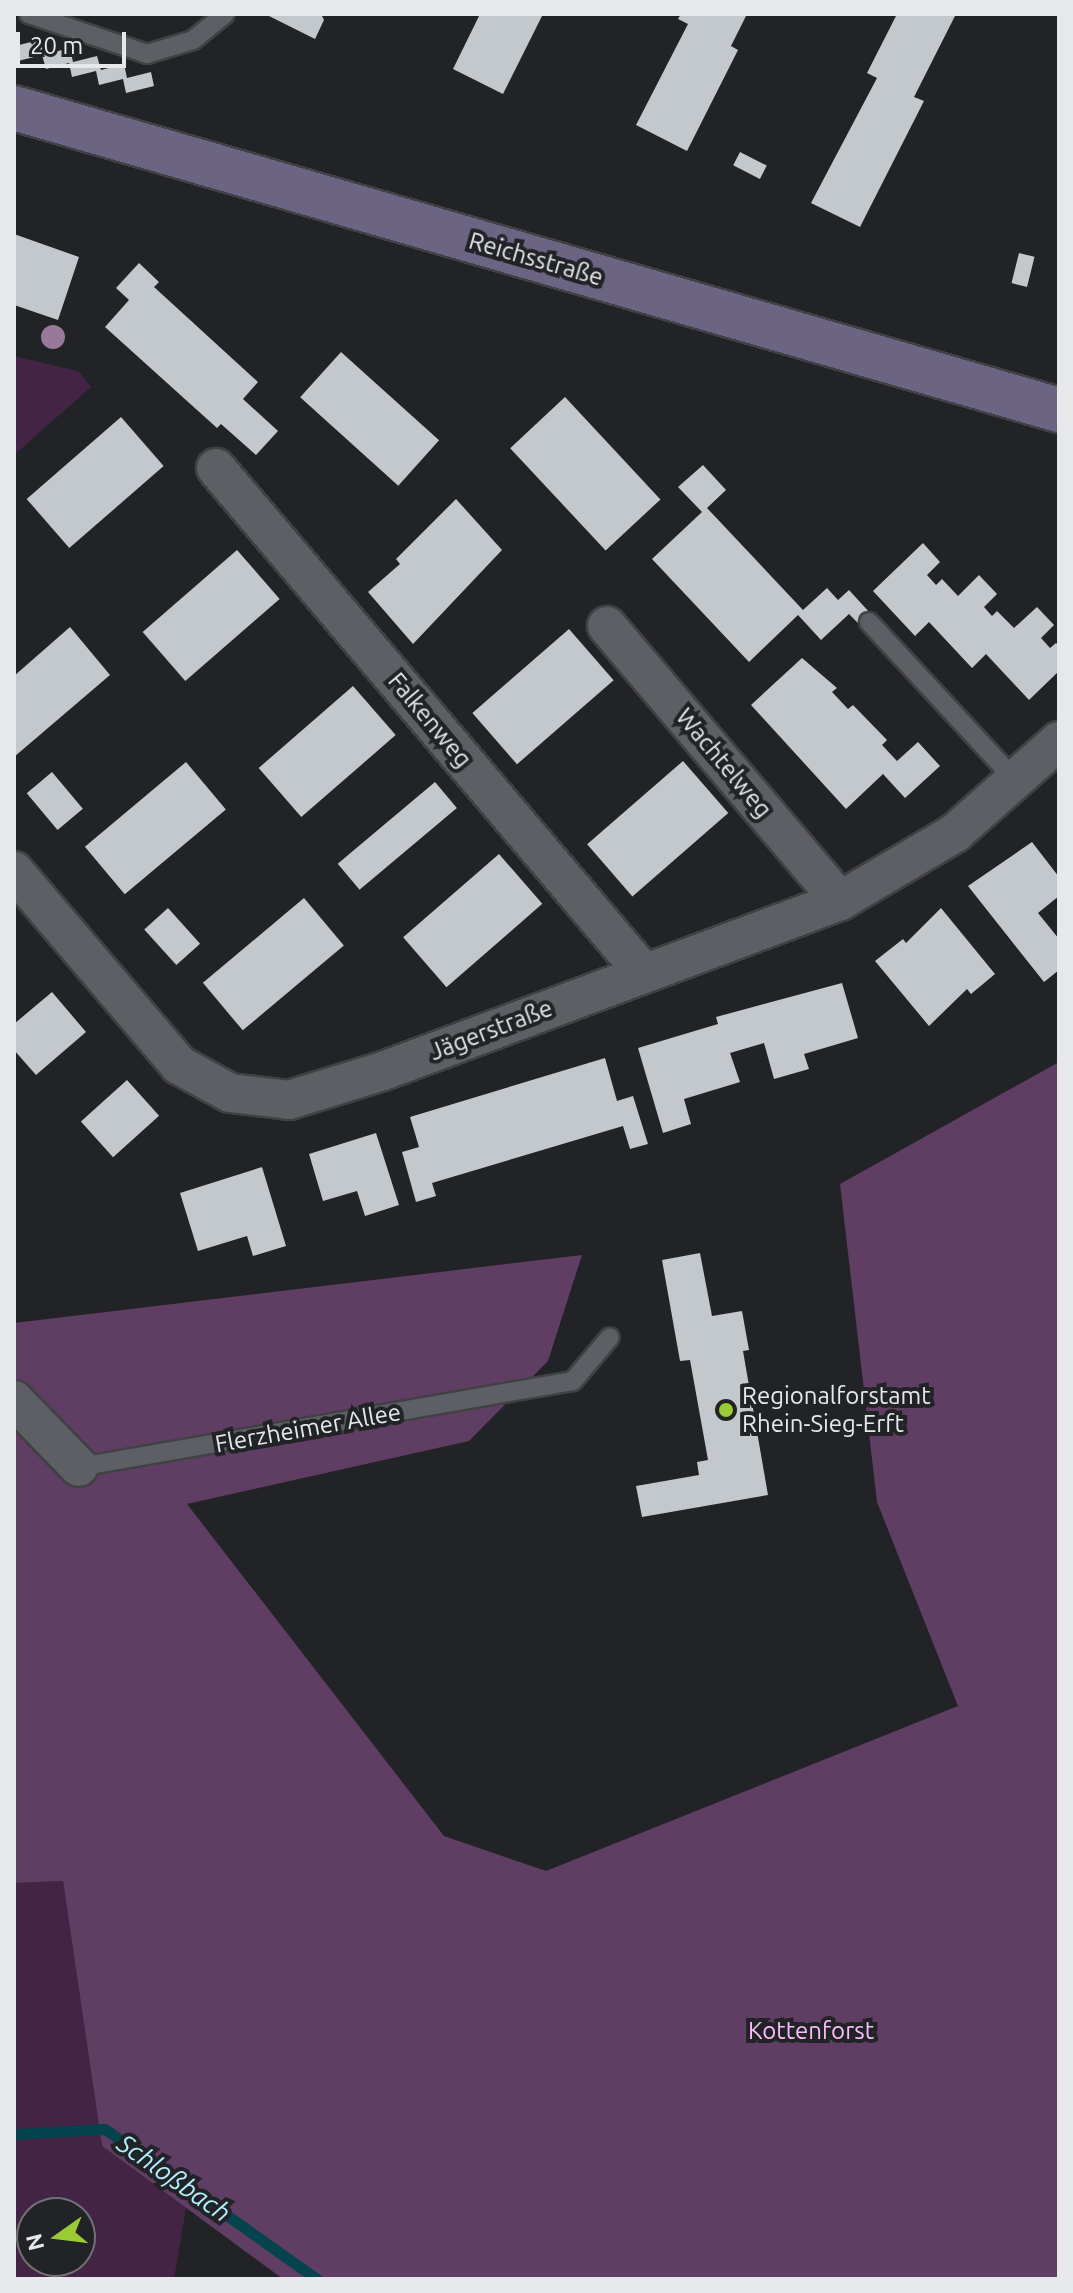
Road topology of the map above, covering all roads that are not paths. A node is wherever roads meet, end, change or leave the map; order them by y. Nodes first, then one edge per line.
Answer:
1 (29, 14) edge
2 (225, 14) edge
3 (14, 108) edge
4 (1059, 410) edge
5 (216, 468) dead end
6 (869, 622) dead end
7 (607, 626) dead end
8 (1059, 741) edge
9 (1017, 782) junction
10 (14, 871) edge
11 (840, 901) junction
12 (643, 972) junction
13 (610, 1337) dead end
14 (14, 1400) edge
15 (79, 1467) joint

1 - 2 lane
3 - 4 main road, Reichsstraße
5 - 12 street, Falkenweg
6 - 9 lane
7 - 11 street, Wachtelweg
8 - 9 street, Jägerstraße
9 - 11 street, Jägerstraße
10 - 12 street, Jägerstraße
11 - 12 street, Jägerstraße
13 - 15 lane, Flerzheimer Allee
14 - 15 street, Flerzheimer Allee

